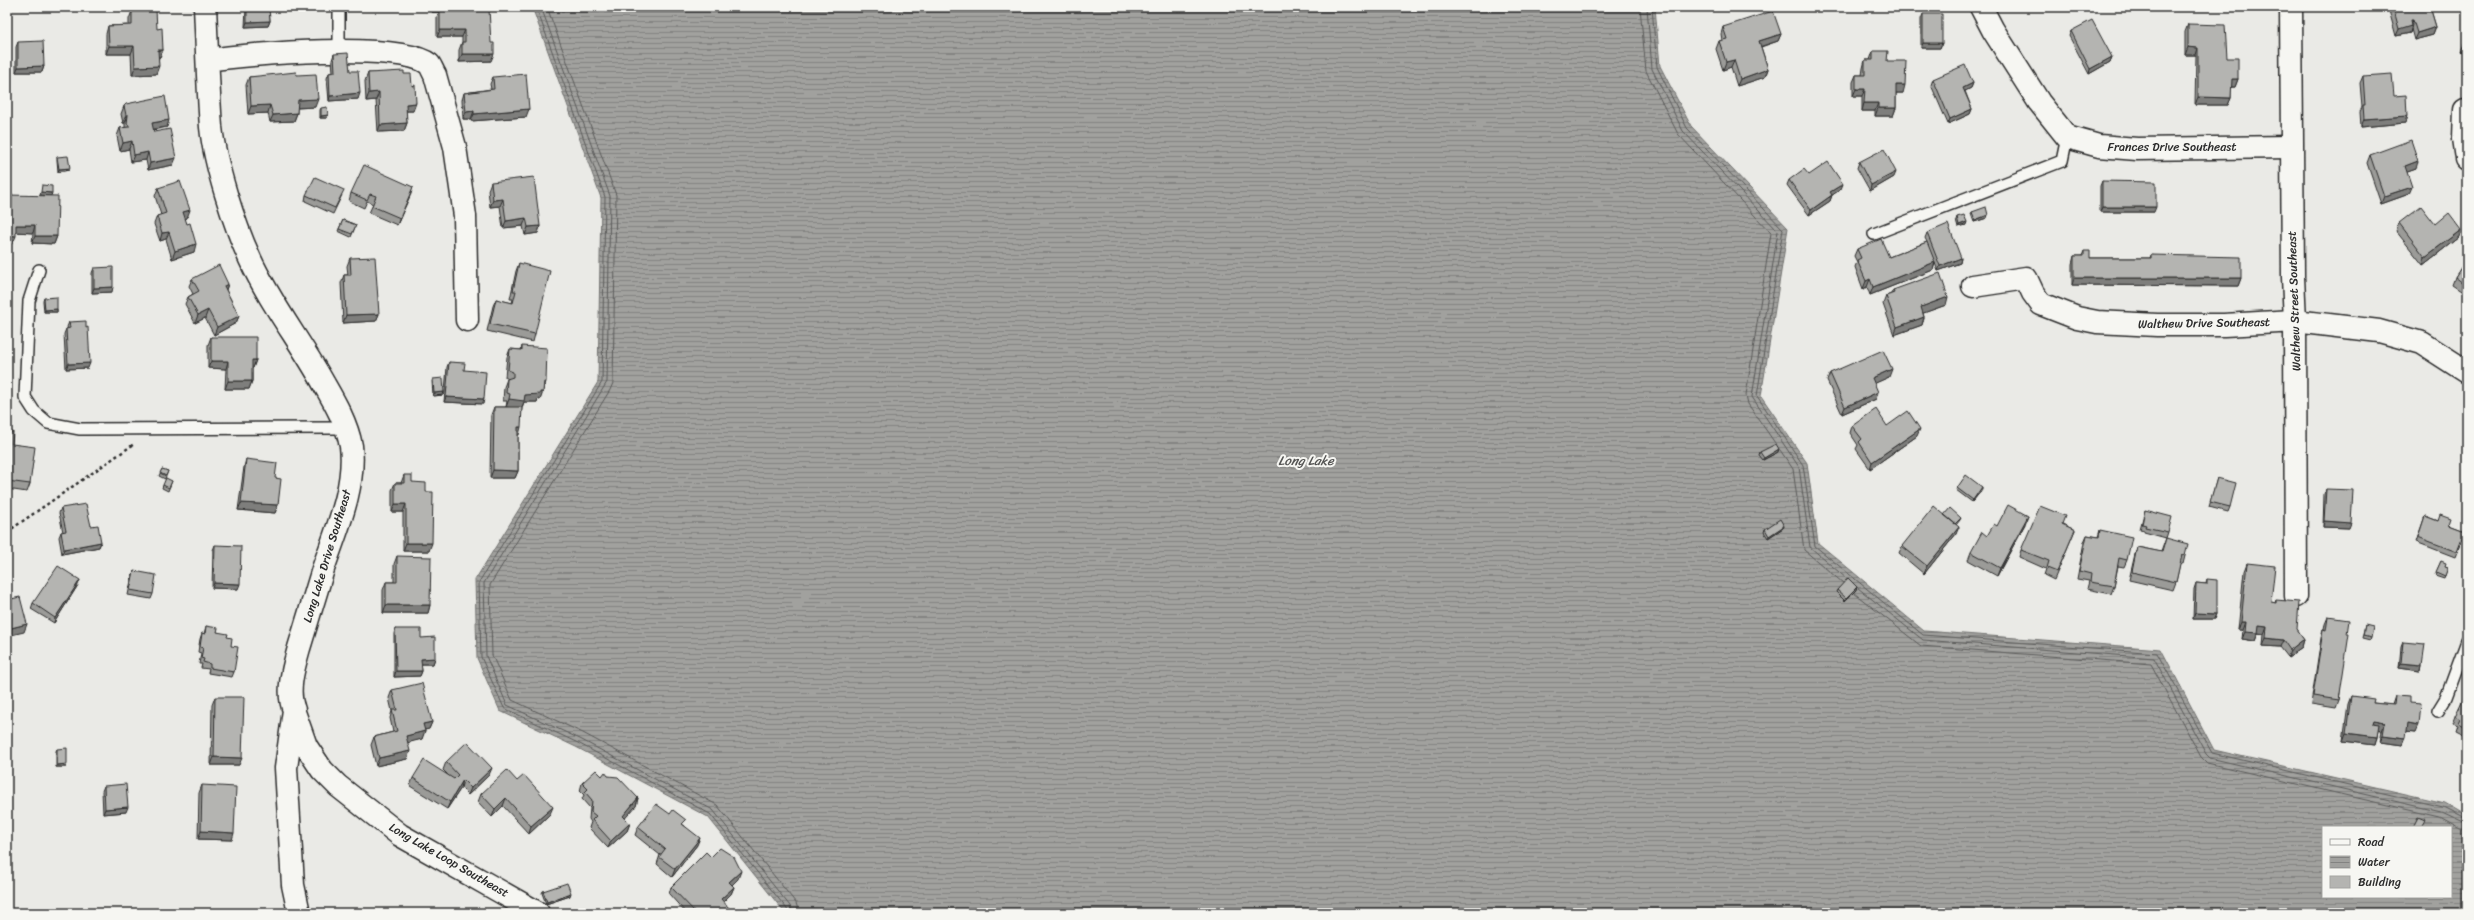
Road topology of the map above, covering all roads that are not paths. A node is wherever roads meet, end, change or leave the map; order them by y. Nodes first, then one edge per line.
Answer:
1 (205, 7) edge
2 (339, 7) edge
3 (1981, 7) edge
4 (2291, 7) edge
5 (339, 52) junction
6 (208, 60) junction
7 (2466, 110) dead end
8 (2067, 137) junction
9 (2291, 147) junction
10 (2467, 159) edge
11 (1874, 234) dead end
12 (39, 270) dead end
13 (1973, 286) dead end
14 (467, 320) dead end
15 (2295, 321) junction
16 (2467, 372) edge
17 (345, 428) junction
18 (2296, 596) dead end
19 (2467, 641) edge
20 (294, 710) junction
21 (2438, 712) dead end
22 (299, 913) edge
23 (538, 913) edge

1 - 6 street, Long Lake Drive Southeast
2 - 5 lane
3 - 8 street
4 - 9 street, Walthew Street Southeast
5 - 6 street
5 - 14 street
6 - 17 street, Long Lake Drive Southeast
7 - 10 street
8 - 9 street, Frances Drive Southeast
8 - 11 lane
9 - 15 street, Walthew Street Southeast
12 - 17 lane
13 - 15 street, Walthew Drive Southeast
15 - 16 street, Walthew Drive Southeast
15 - 18 street, Walthew Street Southeast
17 - 20 street, Long Lake Drive Southeast
19 - 21 lane
20 - 22 street, Long Lake Drive Southeast
20 - 23 street, Long Lake Loop Southeast

